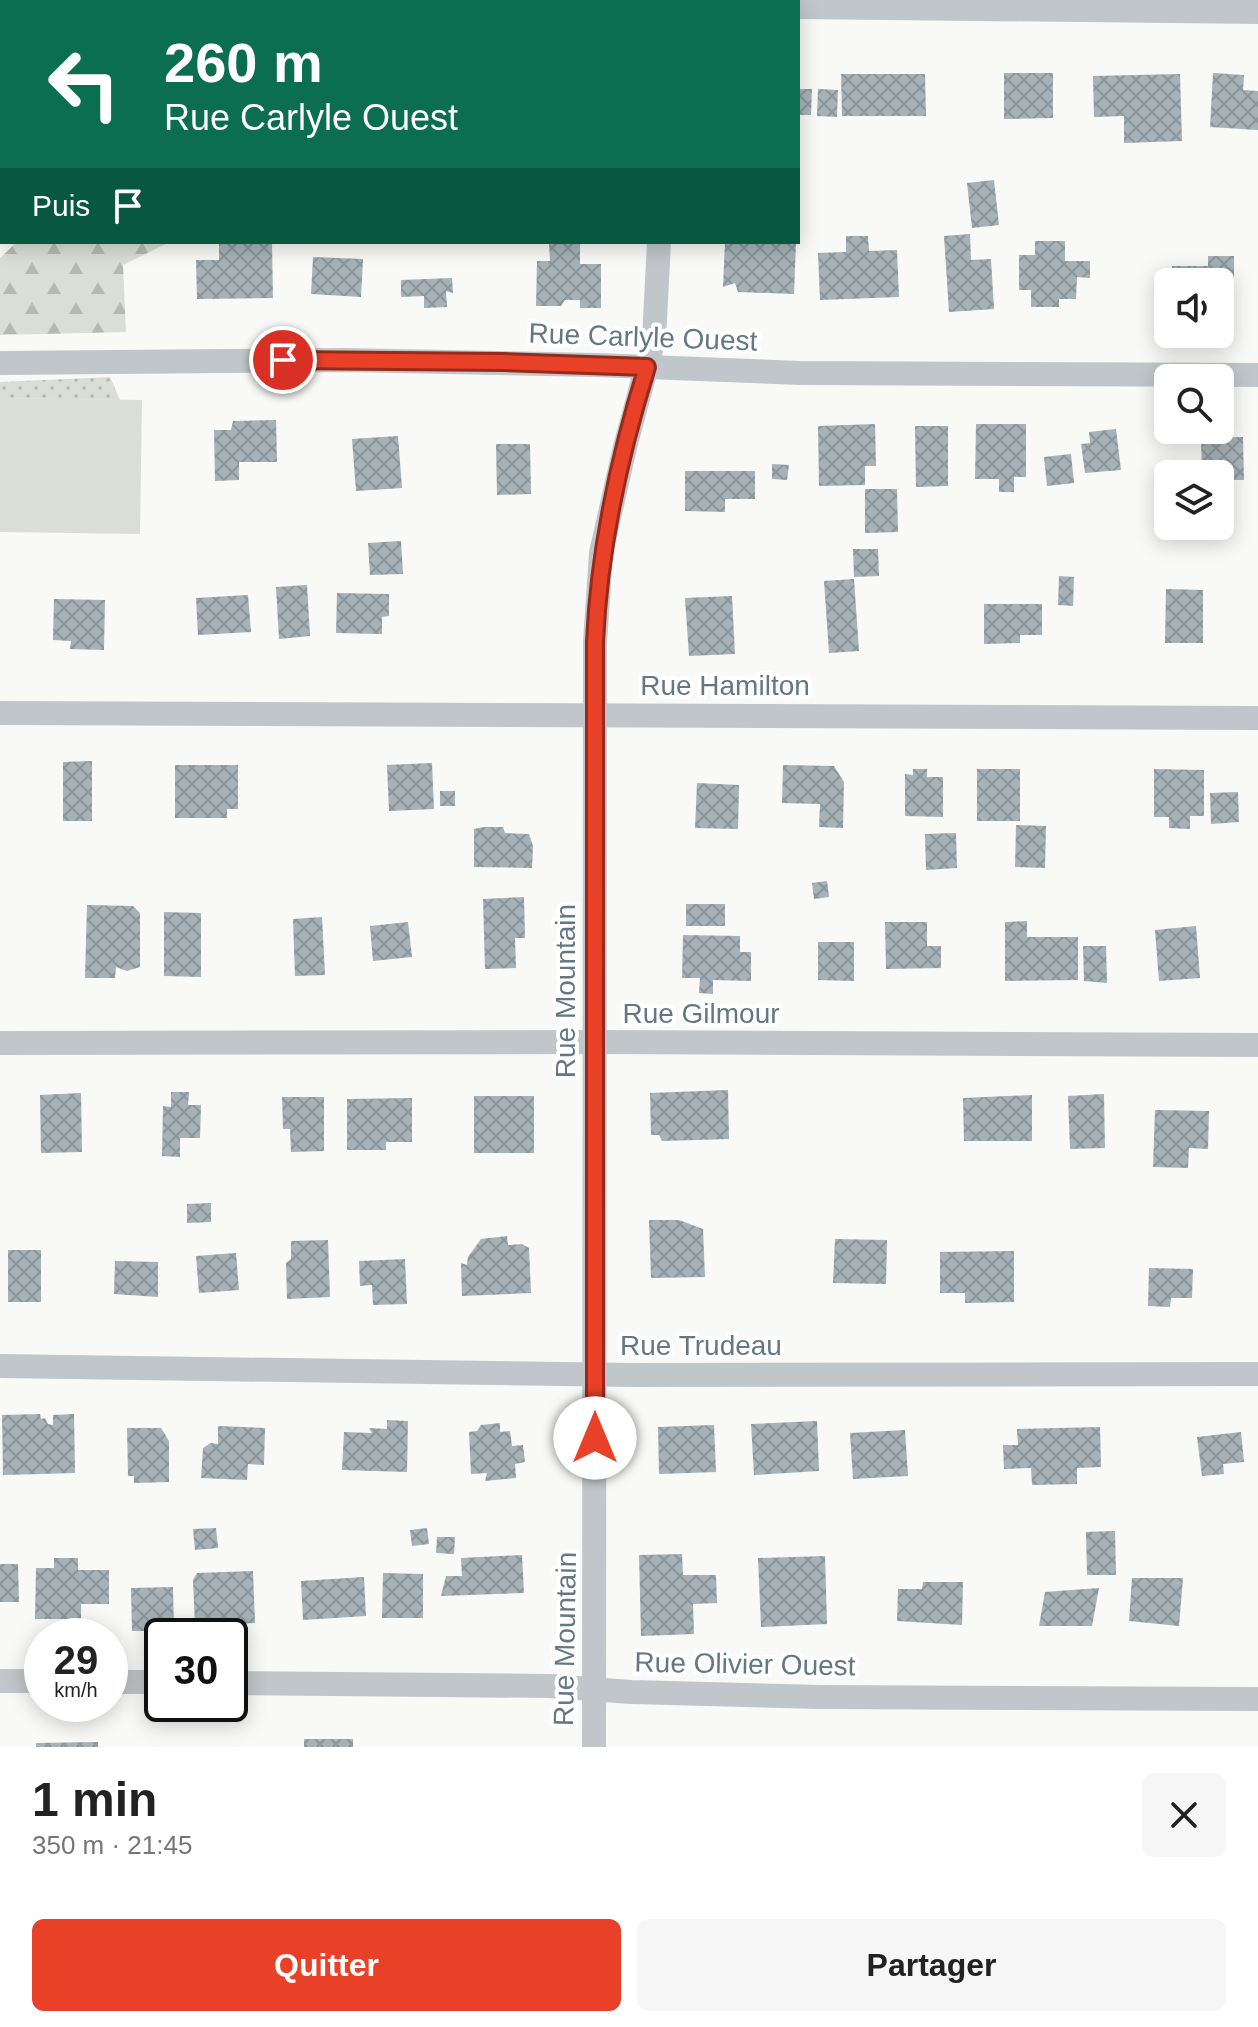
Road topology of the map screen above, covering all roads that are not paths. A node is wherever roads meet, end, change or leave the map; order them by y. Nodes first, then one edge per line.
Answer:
1 (800, 7) edge
2 (1258, 12) edge
3 (659, 244) edge
4 (0, 363) edge
5 (647, 367) junction
6 (1258, 375) edge
7 (0, 713) edge
8 (594, 714) junction
9 (1258, 718) edge
10 (594, 1042) junction
11 (0, 1043) edge
12 (1258, 1045) edge
13 (0, 1366) edge
14 (1258, 1374) edge
15 (595, 1375) junction
16 (0, 1681) edge
17 (24, 1681) edge
18 (248, 1683) edge
19 (594, 1689) junction
20 (1258, 1699) edge
21 (594, 1747) edge

1 - 2 street
3 - 5 street, Rue Mountain
4 - 5 street, Rue Carlyle Ouest
5 - 6 street, Rue Carlyle Ouest
5 - 8 street, Rue Mountain
7 - 8 street, Rue Hamilton
8 - 9 street, Rue Hamilton
8 - 10 street, Rue Mountain
10 - 11 street, Rue Gilmour
10 - 12 street, Rue Gilmour
10 - 15 street, Rue Mountain
13 - 15 street, Rue Trudeau
14 - 15 street, Rue Trudeau
15 - 19 street, Rue Mountain
16 - 17 street
18 - 19 street, Rue Olivier Ouest
19 - 20 street, Rue Olivier Ouest
19 - 21 street, Rue Mountain

